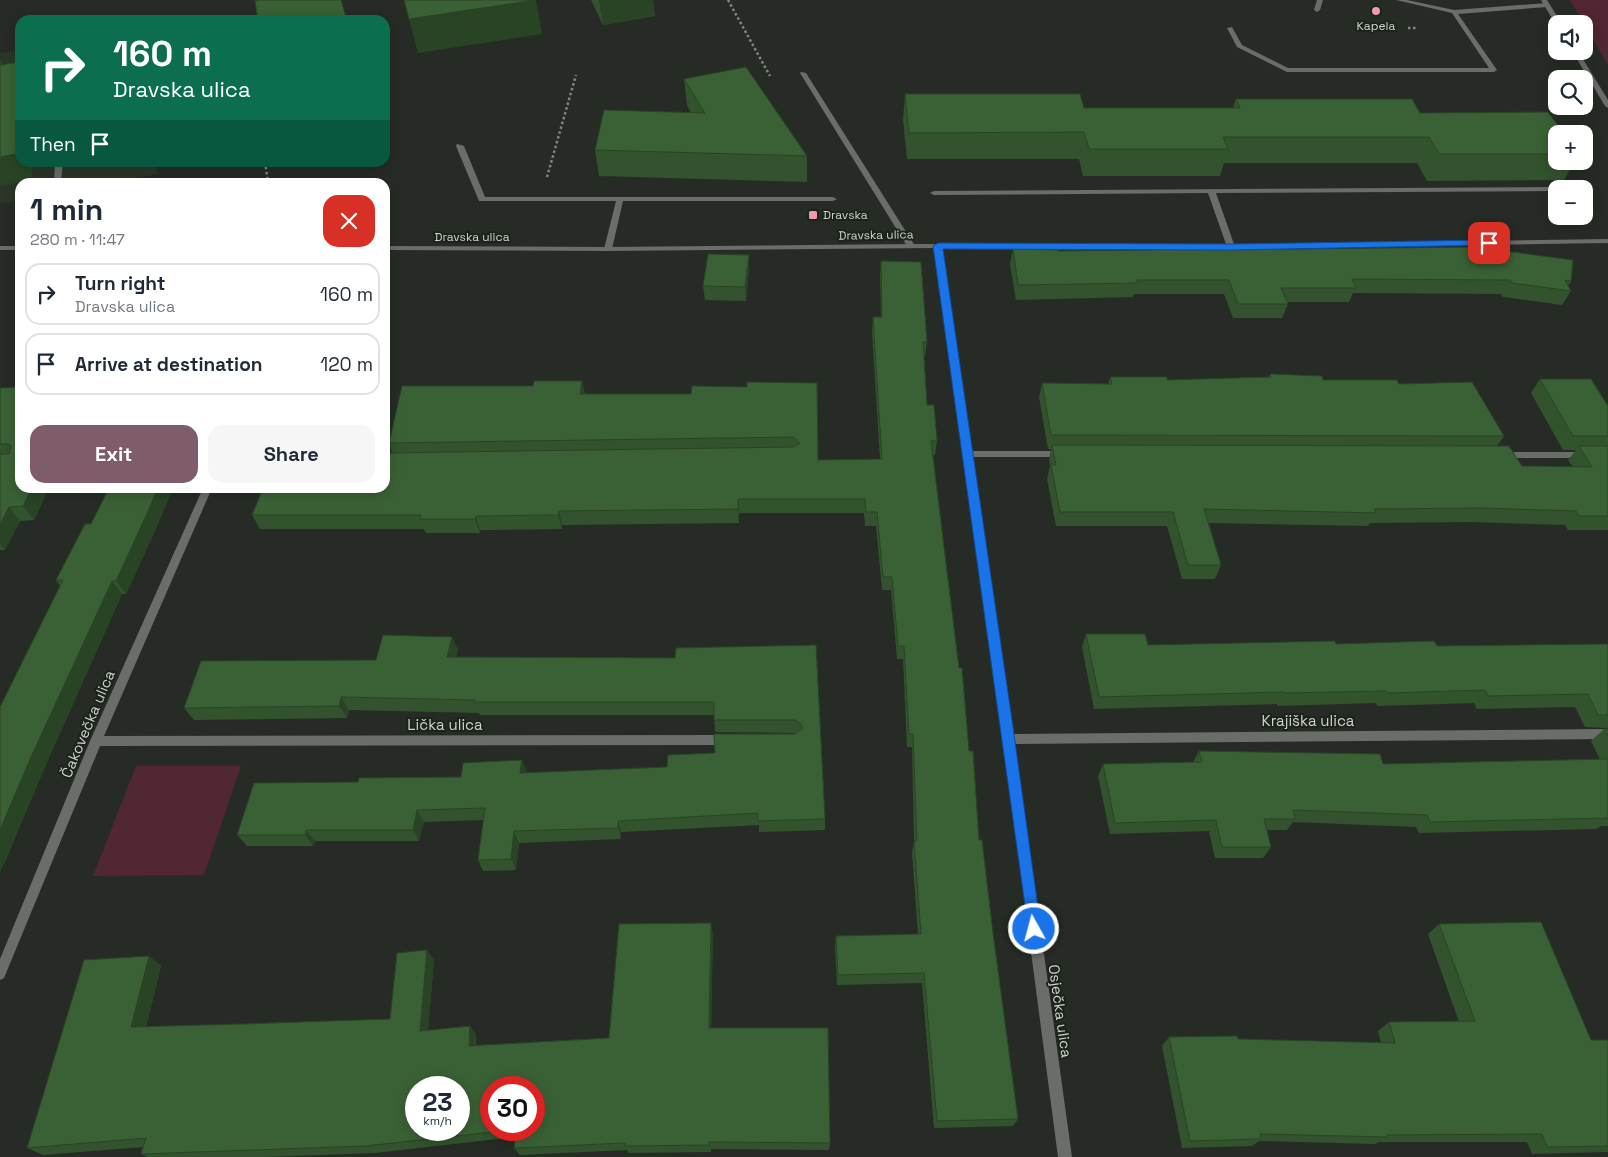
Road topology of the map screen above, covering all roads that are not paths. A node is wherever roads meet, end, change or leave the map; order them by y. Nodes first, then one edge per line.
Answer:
1 (1320, 0) edge
2 (1399, 0) edge
3 (1546, 2) edge
4 (1317, 10) dead end
5 (1454, 12) junction
6 (1553, 15) edge
7 (1230, 28) dead end
8 (1580, 60) edge
9 (803, 73) dead end
10 (1608, 106) edge
11 (460, 146) dead end
12 (1548, 189) edge
13 (1210, 191) junction
14 (934, 193) dead end
15 (833, 199) dead end
16 (620, 200) junction
17 (1608, 241) edge
18 (912, 246) junction
19 (938, 246) junction
20 (1231, 247) junction
21 (0, 248) edge
22 (15, 248) edge
23 (390, 248) edge
24 (608, 249) junction
25 (969, 454) junction
26 (1069, 454) edge
27 (1488, 455) edge
28 (1608, 455) edge
29 (205, 493) edge
30 (1608, 734) edge
31 (1009, 739) junction
32 (735, 740) edge
33 (96, 742) junction
34 (0, 974) edge
35 (1064, 1157) edge

1 - 4 street
2 - 5 street
3 - 5 street
3 - 6 street
5 - 7 street
8 - 10 street
9 - 18 street
11 - 16 street
12 - 13 street
13 - 14 street
13 - 20 street
15 - 16 street
16 - 24 street
17 - 20 street, Dravska ulica
18 - 19 street, Dravska ulica
18 - 24 street, Dravska ulica
19 - 20 street, Dravska ulica
19 - 25 street, Osječka ulica
21 - 22 street
23 - 24 street, Dravska ulica
25 - 26 street
25 - 31 street, Osječka ulica
27 - 28 street
29 - 33 street, Čakovečka ulica
30 - 31 street, Krajiška ulica
31 - 35 street, Osječka ulica
32 - 33 street, Lička ulica
33 - 34 street, Čakovečka ulica

